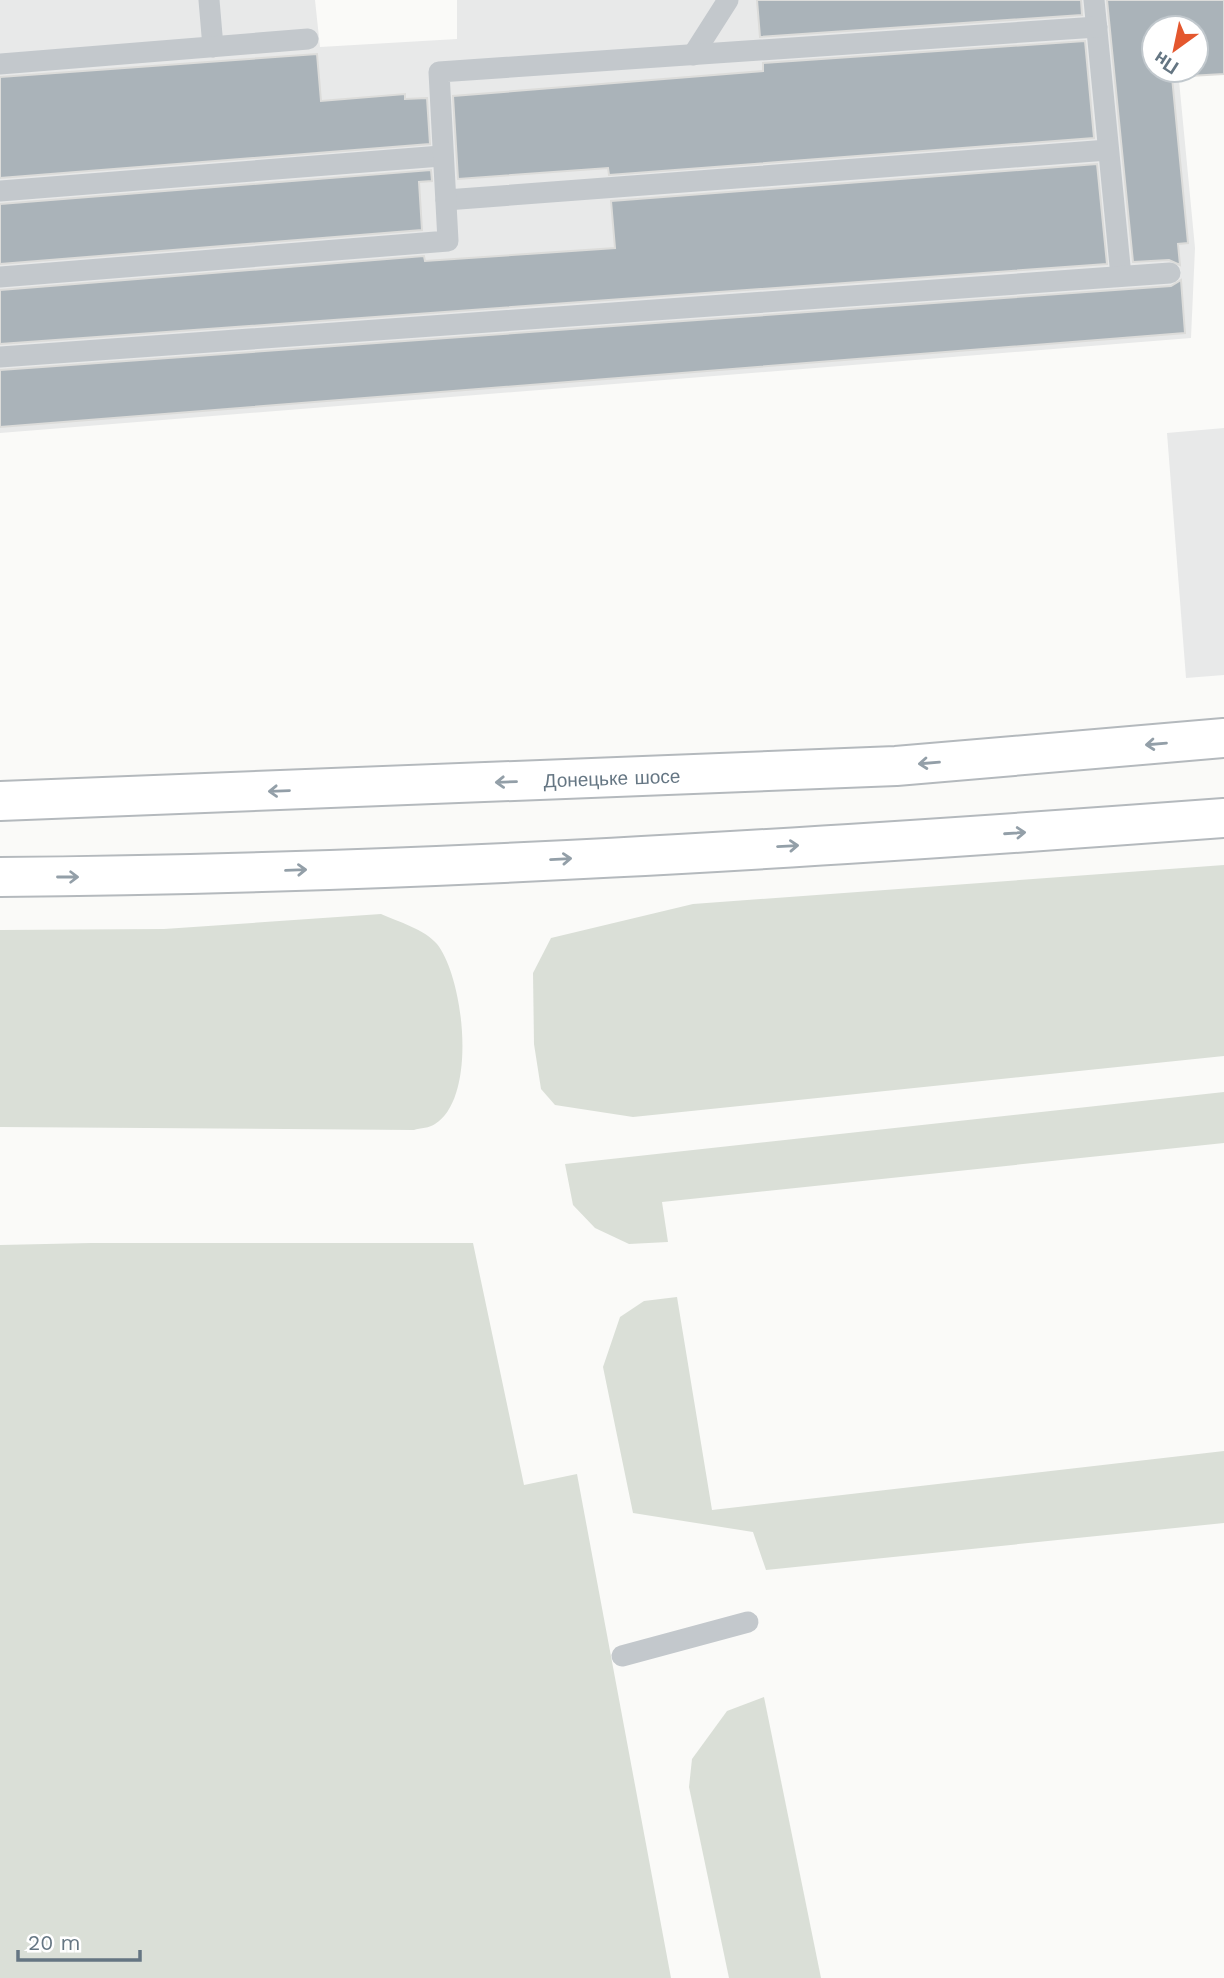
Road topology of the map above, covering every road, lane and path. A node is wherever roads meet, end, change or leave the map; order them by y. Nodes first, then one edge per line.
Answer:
1 (209, 0) edge
2 (728, 0) edge
3 (1094, 0) edge
4 (1097, 27) junction
5 (308, 39) dead end
6 (213, 47) junction
7 (693, 55) junction
8 (0, 64) edge
9 (1108, 150) junction
10 (442, 156) junction
11 (0, 191) edge
12 (446, 200) junction
13 (1170, 273) dead end
14 (1121, 276) junction
15 (0, 277) edge
16 (0, 357) edge
17 (1224, 738) edge
18 (0, 802) edge
19 (1224, 818) edge
20 (0, 877) edge
21 (748, 1622) dead end
22 (622, 1657) dead end

1 - 6 lane
2 - 7 lane
3 - 4 lane
4 - 7 lane
4 - 9 lane
5 - 6 lane
6 - 8 lane
7 - 10 lane
9 - 12 lane
9 - 14 lane
10 - 11 lane
10 - 12 lane
12 - 15 lane
13 - 14 lane
14 - 16 lane
17 -> 18 highway, Донецьке шосе
20 -> 19 highway
21 - 22 lane

